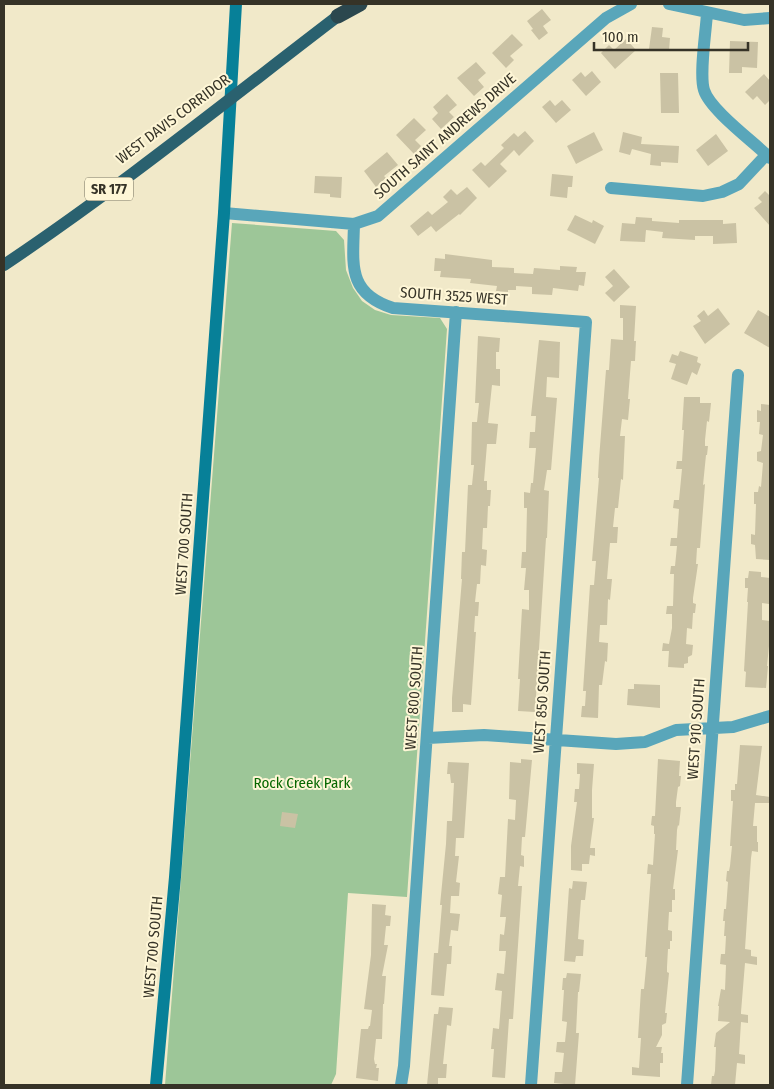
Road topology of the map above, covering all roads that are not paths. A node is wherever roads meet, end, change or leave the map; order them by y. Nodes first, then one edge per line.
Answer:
1 (236, 4) edge
2 (351, 4) edge
3 (360, 4) edge
4 (631, 4) edge
5 (669, 4) edge
6 (707, 13) junction
7 (338, 16) junction
8 (770, 18) edge
9 (768, 156) edge
10 (611, 188) dead end
11 (224, 213) junction
12 (354, 224) junction
13 (4, 265) edge
14 (456, 312) junction
15 (586, 322) joint
16 (738, 375) dead end
17 (770, 716) edge
18 (713, 728) junction
19 (428, 738) junction
20 (555, 741) junction
21 (156, 1085) edge
22 (400, 1085) edge
23 (530, 1085) edge
24 (687, 1085) edge

1 - 11 street, WEST 700 SOUTH
2 - 7 highway, WEST DAVIS CORRIDOR / SR 177
3 - 7 highway, WEST DAVIS CORRIDOR
4 - 12 street, SOUTH SAINT ANDREWS DRIVE
5 - 6 street
6 - 8 street
6 - 9 street
7 - 13 main road, WEST DAVIS CORRIDOR / SR 177
9 - 10 street
11 - 12 street, SOUTH SAINT ANDREWS DRIVE
11 - 21 street, WEST 700 SOUTH
12 - 14 street, SOUTH 3525 WEST
14 - 15 street, SOUTH 3525 WEST
14 - 19 street, WEST 800 SOUTH
15 - 20 street, WEST 850 SOUTH
16 - 18 street, WEST 910 SOUTH
17 - 18 street
18 - 20 street
18 - 24 street, WEST 910 SOUTH
19 - 20 street
19 - 22 street, WEST 800 SOUTH
20 - 23 street, WEST 850 SOUTH

